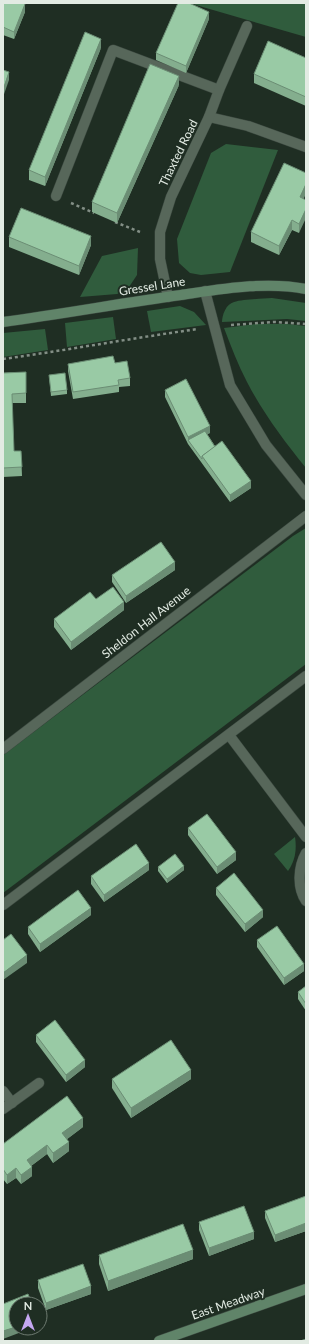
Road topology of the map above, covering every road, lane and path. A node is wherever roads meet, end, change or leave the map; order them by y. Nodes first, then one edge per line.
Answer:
1 (247, 26) dead end
2 (219, 90) junction
3 (209, 117) junction
4 (306, 147) edge
5 (56, 196) joint
6 (98, 214) edge
7 (111, 220) edge
8 (140, 232) dead end
9 (306, 289) edge
10 (205, 291) junction
11 (168, 296) junction
12 (3, 322) edge
13 (306, 324) edge
14 (214, 327) junction
15 (3, 360) edge
16 (306, 495) edge
17 (306, 516) edge
18 (306, 676) edge
19 (229, 735) junction
20 (3, 749) edge
21 (306, 837) edge
22 (306, 853) edge
23 (306, 901) edge
24 (3, 905) edge
25 (39, 1083) dead end
26 (3, 1091) edge
27 (12, 1102) junction
28 (3, 1109) edge
29 (306, 1289) edge
30 (159, 1341) edge

1 - 2 street, Thaxted Road
2 - 3 street, Thaxted Road
2 - 5 street
3 - 4 street
3 - 11 street, Thaxted Road
5 - 6 path
7 - 8 path
9 - 10 street, Gressel Lane
10 - 11 street, Gressel Lane
10 - 14 street
11 - 12 street, Gressel Lane
13 - 14 path
14 - 15 path
14 - 16 street
17 - 20 street, Sheldon Hall Avenue
18 - 19 street
19 - 21 street
19 - 24 street
22 - 23 street
25 - 27 street
26 - 27 street
27 - 28 street
29 - 30 street, East Meadway

